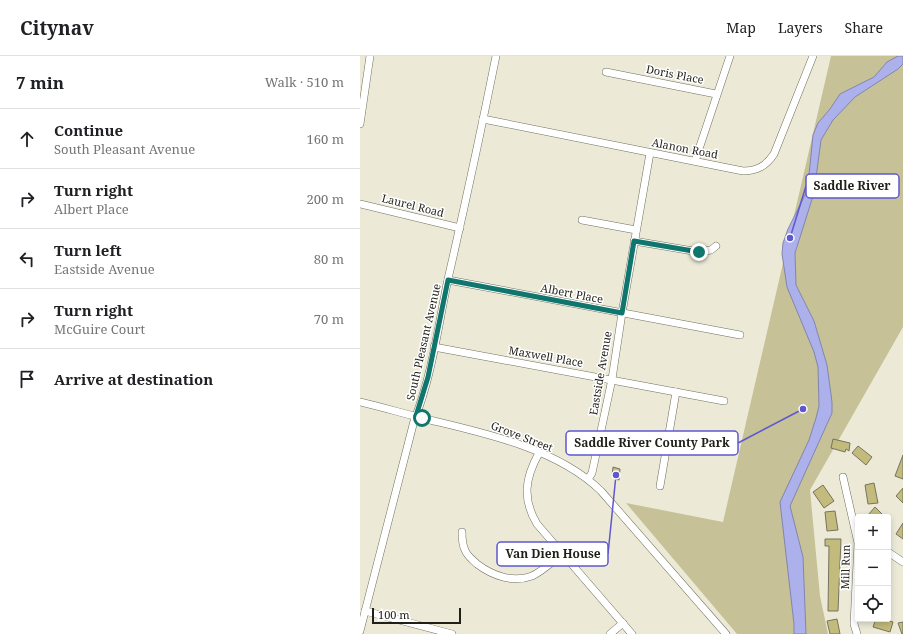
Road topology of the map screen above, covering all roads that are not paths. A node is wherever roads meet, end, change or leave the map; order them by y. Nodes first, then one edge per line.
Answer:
1 (370, 56) edge
2 (496, 56) edge
3 (730, 56) edge
4 (813, 56) edge
5 (606, 72) dead end
6 (716, 94) junction
7 (361, 106) edge
8 (483, 119) junction
9 (360, 124) edge
10 (650, 152) junction
11 (695, 161) junction
12 (360, 204) edge
13 (582, 220) dead end
14 (460, 228) junction
15 (636, 230) junction
16 (634, 241) junction
17 (716, 246) dead end
18 (448, 280) junction
19 (622, 313) junction
20 (740, 335) dead end
21 (434, 347) junction
22 (612, 380) junction
23 (676, 392) junction
24 (724, 401) dead end
25 (360, 402) edge
26 (416, 416) junction
27 (539, 452) junction
28 (843, 478) dead end
29 (588, 479) junction
30 (660, 486) dead end
31 (855, 530) edge
32 (462, 532) dead end
33 (858, 550) edge
34 (562, 554) junction
35 (891, 554) edge
36 (903, 562) edge
37 (365, 611) junction
38 (622, 623) junction
39 (360, 631) edge
40 (452, 634) edge
41 (610, 634) edge
42 (632, 634) edge
43 (726, 634) edge
44 (857, 634) edge

1 - 7 street
2 - 8 street, South Pleasant Avenue
3 - 6 street
4 - 11 street, Alanon Road
5 - 6 street, Doris Place
6 - 11 street
7 - 9 street
8 - 10 street, Alanon Road
8 - 14 street, South Pleasant Avenue
10 - 11 street, Alanon Road
10 - 15 street, Eastside Avenue
12 - 14 street, Laurel Road
13 - 15 street
14 - 18 street, South Pleasant Avenue
15 - 16 street, Eastside Avenue
16 - 17 street
16 - 19 street, Eastside Avenue
18 - 19 street, Albert Place
18 - 21 street, South Pleasant Avenue
19 - 20 street, Albert Place
19 - 22 street, Eastside Avenue
21 - 22 street, Maxwell Place
21 - 26 street, South Pleasant Avenue
22 - 23 street, Maxwell Place
22 - 29 street, Eastside Avenue
23 - 24 street, Maxwell Place
23 - 30 street
25 - 26 street, Grove Street
26 - 27 street, Grove Street
26 - 37 street, South Pleasant Avenue
27 - 29 street, Grove Street
27 - 34 street
28 - 31 street, Mill Run
29 - 43 street, Grove Street
32 - 34 street
33 - 44 street, Mill Run
34 - 38 street
35 - 36 street
37 - 39 street, South Pleasant Avenue
37 - 40 street
38 - 41 street
38 - 42 street

